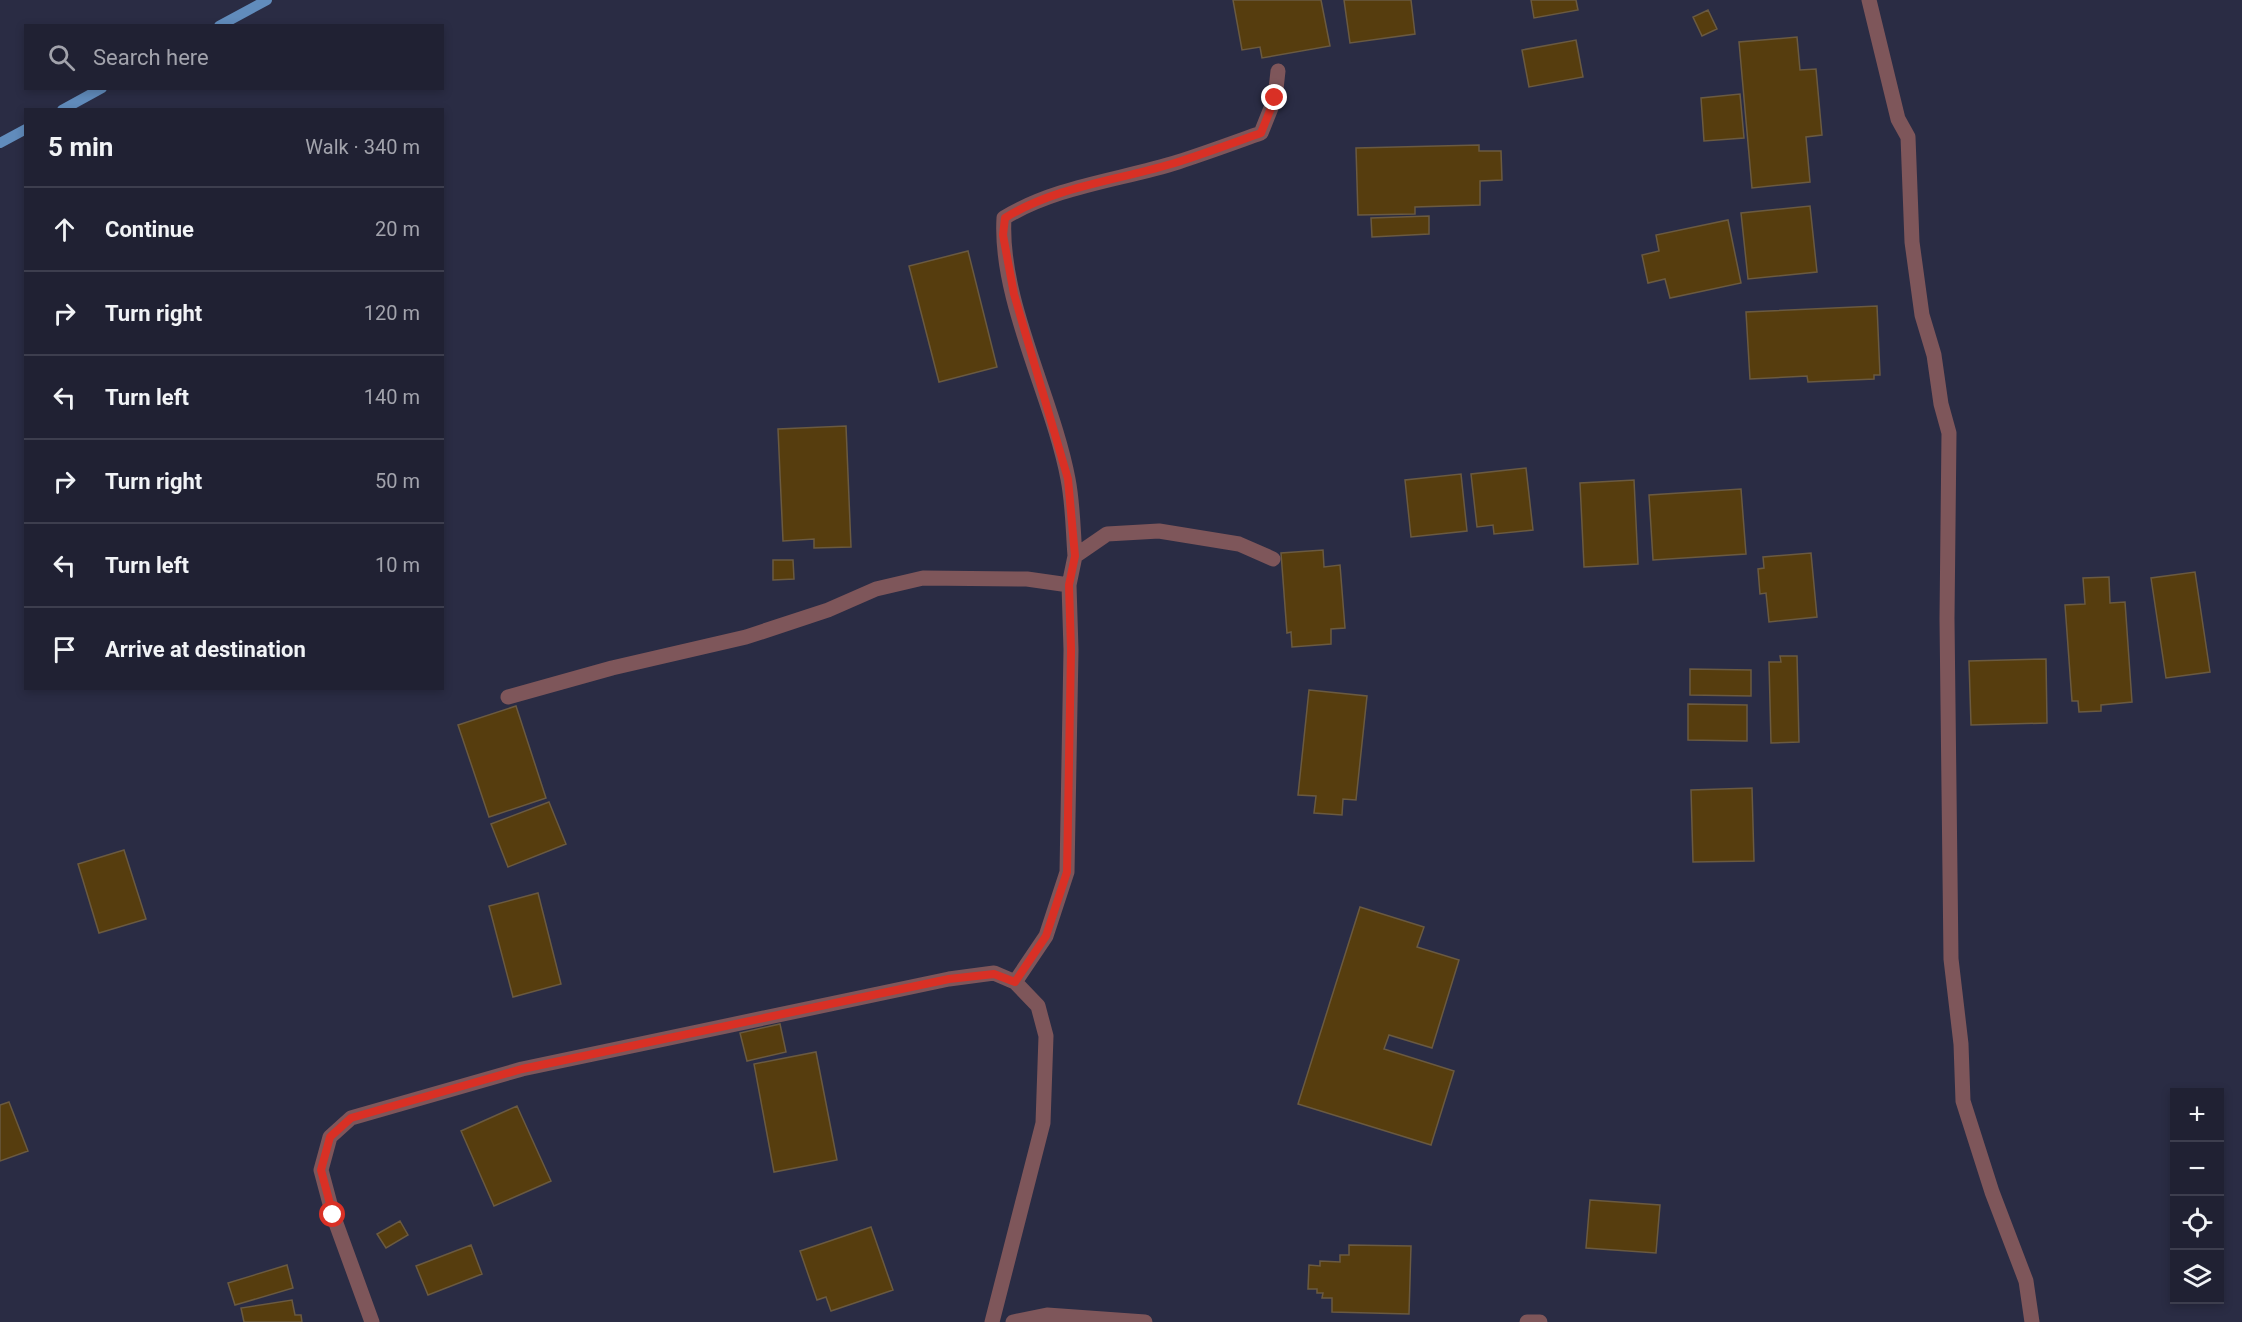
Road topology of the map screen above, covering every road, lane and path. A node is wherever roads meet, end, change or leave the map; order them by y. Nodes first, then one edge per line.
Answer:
1 (1869, 0) edge
2 (1278, 71) dead end
3 (1075, 556) junction
4 (1273, 559) dead end
5 (1069, 585) junction
6 (508, 697) dead end
7 (1015, 982) junction
8 (372, 1322) edge
9 (992, 1322) edge
10 (1013, 1322) edge
11 (1145, 1322) edge
12 (1527, 1322) edge
13 (1540, 1322) edge
14 (2032, 1322) edge

1 - 14 street
2 - 3 street
3 - 4 street
3 - 5 street
5 - 6 street
5 - 7 street
7 - 8 street
7 - 9 street
10 - 11 street
12 - 13 street

